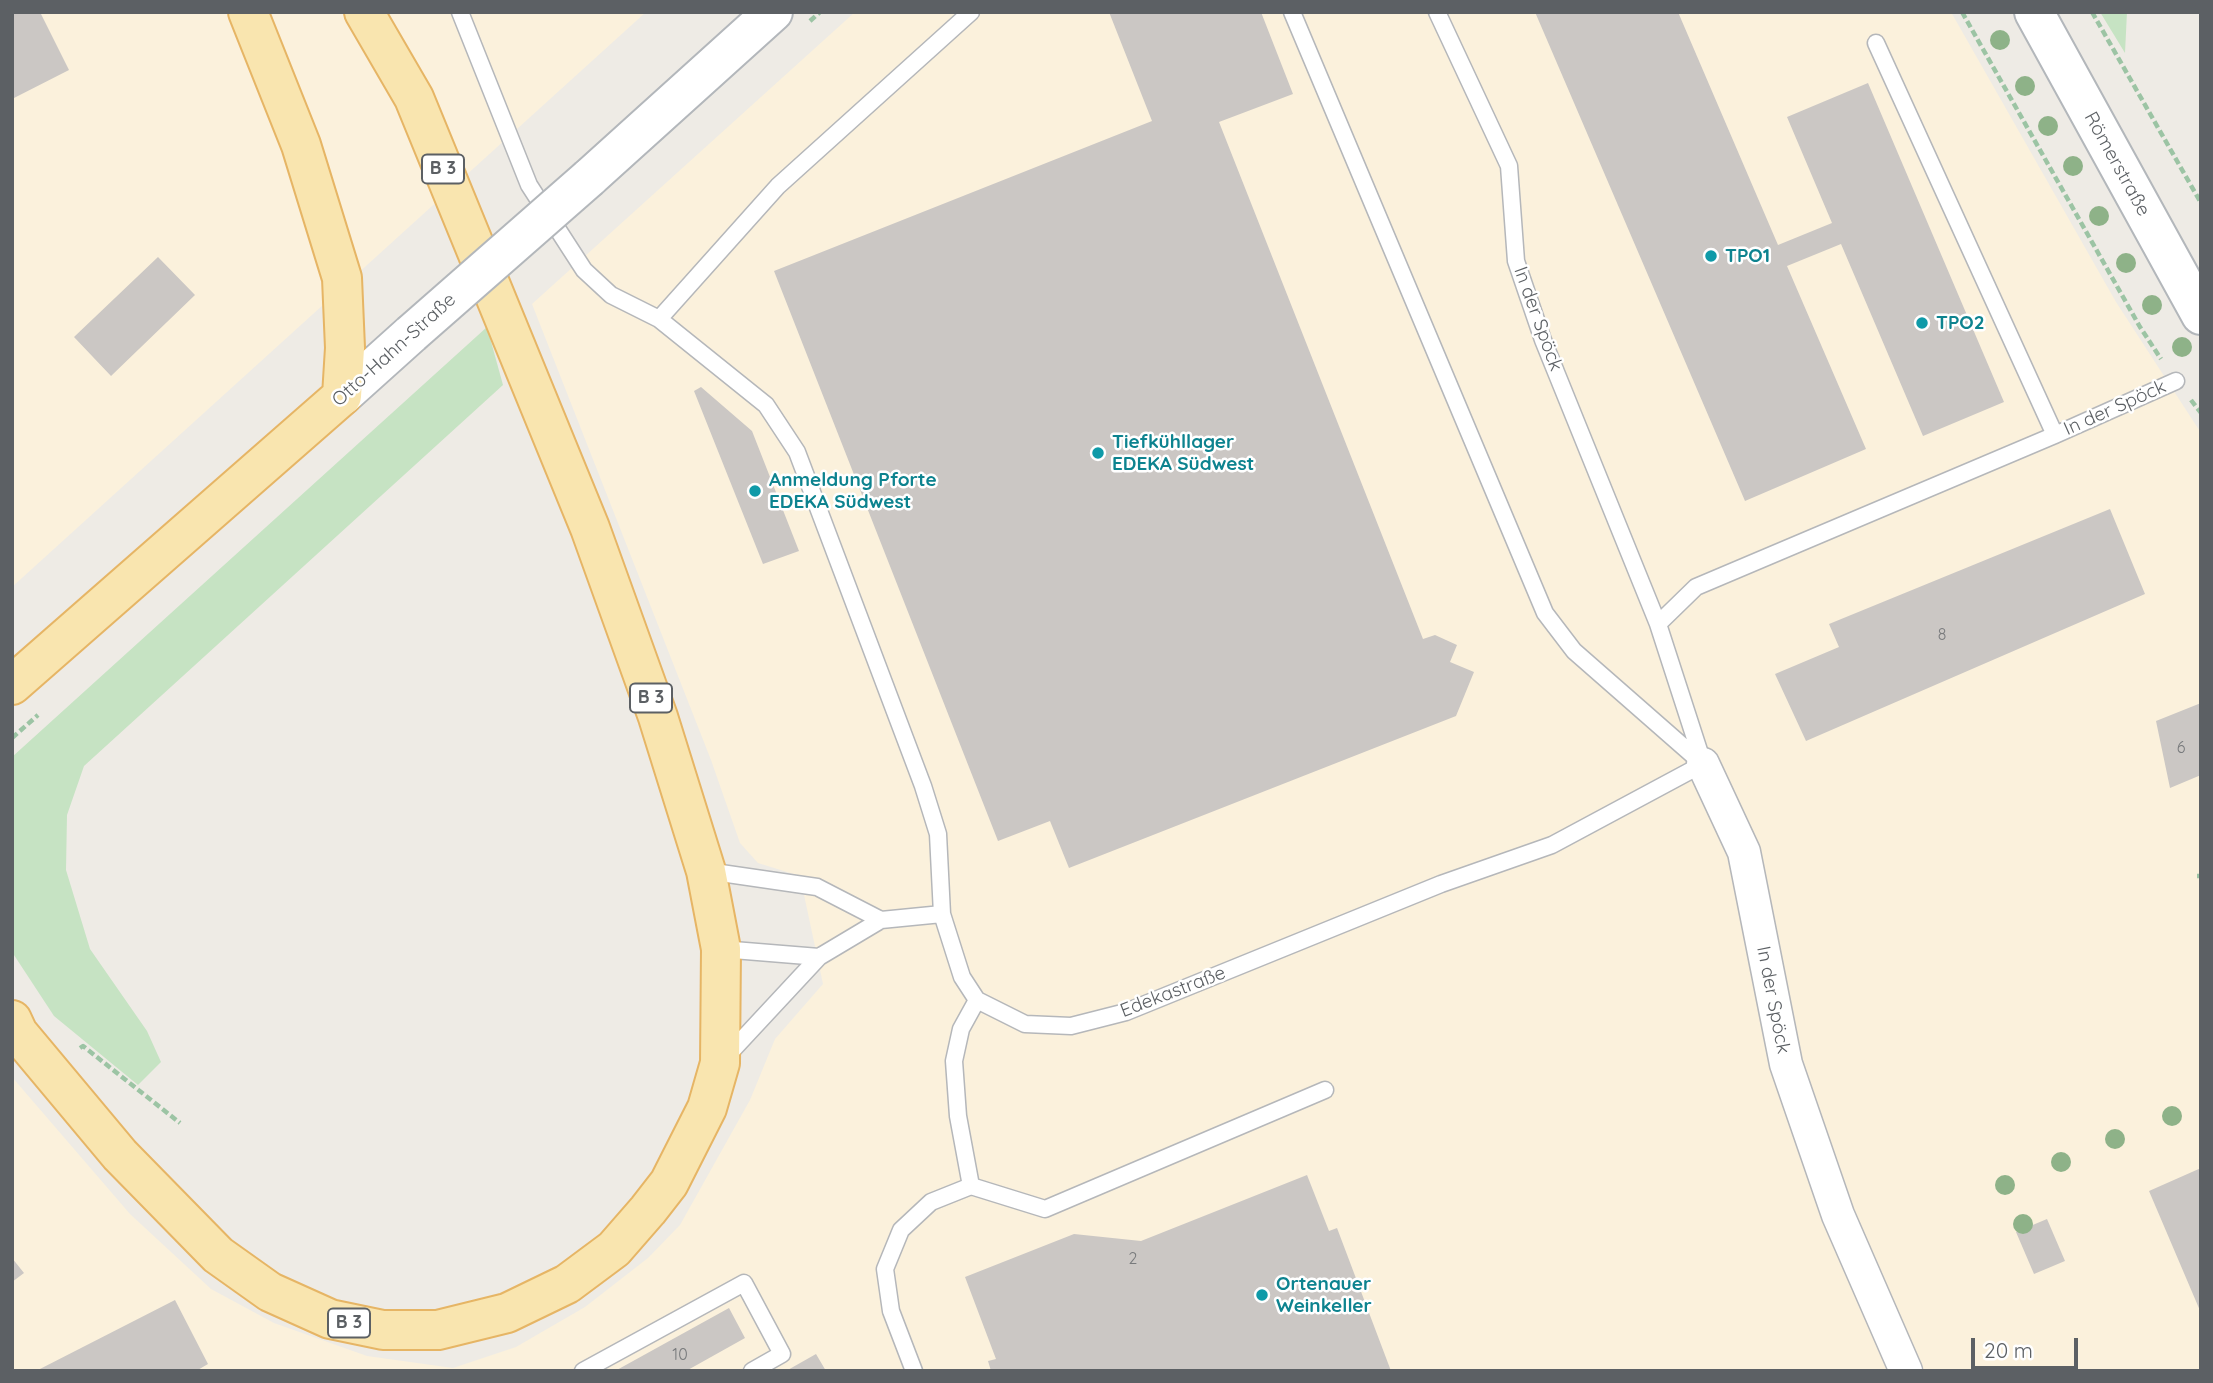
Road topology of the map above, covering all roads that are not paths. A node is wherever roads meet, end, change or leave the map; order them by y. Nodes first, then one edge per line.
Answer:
1 (248, 12) edge
2 (364, 12) edge
3 (460, 12) edge
4 (773, 12) edge
5 (971, 12) edge
6 (1292, 12) edge
7 (1437, 12) edge
8 (2034, 12) edge
9 (1876, 43) dead end
10 (2201, 315) edge
11 (659, 319) junction
12 (2176, 381) road end
13 (342, 396) junction
14 (2055, 435) junction
15 (1657, 624) junction
16 (12, 685) edge
17 (1703, 764) junction
18 (706, 871) junction
19 (942, 914) junction
20 (881, 920) junction
21 (721, 949) junction
22 (819, 957) junction
23 (977, 1000) junction
24 (14, 1027) edge
25 (720, 1063) junction
26 (1325, 1090) dead end
27 (971, 1186) junction
28 (583, 1371) edge
29 (752, 1371) edge
30 (914, 1371) edge
31 (1906, 1371) edge

1 - 13 main road
2 - 18 main road, B 3
3 - 11 lane
4 - 13 street, Otto-Hahn-Straße, bridge
5 - 11 lane
6 - 17 lane
7 - 15 lane, In der Spöck
8 - 10 street, Römerstraße
9 - 14 lane, In der Spöck
11 - 19 lane
12 - 14 lane, In der Spöck
13 - 16 main road, Otto-Hahn-Straße
14 - 15 lane, In der Spöck
15 - 17 lane, In der Spöck
17 - 23 lane, Edekastraße
17 - 31 street, In der Spöck
18 - 20 lane
18 - 21 main road, B 3
19 - 20 lane
19 - 23 lane
20 - 22 lane
21 - 22 lane
21 - 25 main road, B 3
22 - 25 lane
23 - 27 lane
24 - 25 main road, B 3
26 - 27 lane
27 - 30 lane
28 - 29 lane

